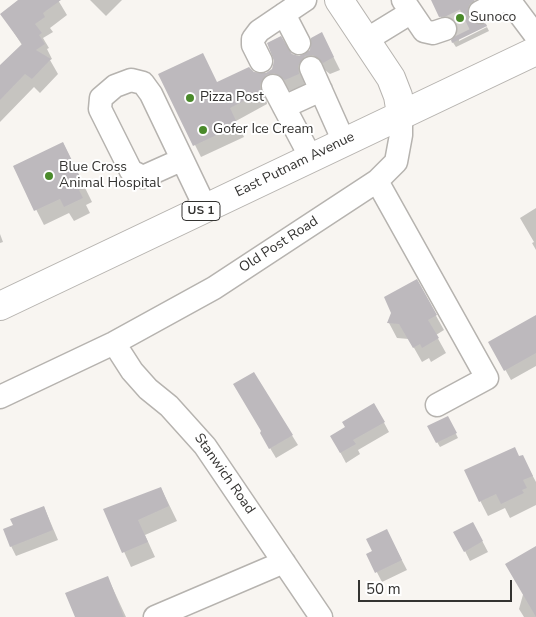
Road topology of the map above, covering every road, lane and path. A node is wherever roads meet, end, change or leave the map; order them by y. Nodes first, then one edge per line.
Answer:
1 (305, 0) edge
2 (339, 0) edge
3 (504, 0) edge
4 (510, 0) edge
5 (406, 6) edge
6 (480, 12) tunnel mouth
7 (284, 14) junction
8 (445, 29) tunnel mouth
9 (536, 36) edge
10 (366, 40) junction
11 (299, 43) dead end
12 (536, 51) edge
13 (261, 61) dead end
14 (311, 68) dead end
15 (273, 86) dead end
16 (321, 90) junction
17 (284, 107) junction
18 (401, 114) junction
19 (344, 142) junction
20 (311, 158) junction
21 (181, 160) dead end
22 (377, 181) junction
23 (206, 208) junction
24 (0, 306) edge
25 (114, 343) junction
26 (0, 397) edge
27 (437, 405) dead end
28 (284, 562) junction
29 (155, 617) edge
30 (321, 617) edge

1 - 7 street
2 - 10 main road
3 - 6 street
4 - 9 street
5 - 8 street
5 - 10 street
7 - 11 street
7 - 13 street
10 - 18 main road
12 - 18 main road, East Putnam Avenue / US 1
14 - 16 street
15 - 17 street
16 - 17 street
16 - 19 street
17 - 20 street
18 - 19 main road, East Putnam Avenue / US 1
18 - 22 street, Old Post Road
19 - 20 main road, East Putnam Avenue / US 1
20 - 23 main road, East Putnam Avenue / US 1
21 - 23 street
22 - 25 street, Old Post Road
22 - 27 street
23 - 24 main road, East Putnam Avenue / US 1
25 - 26 street, Old Post Road
25 - 28 street, Stanwich Road
28 - 29 street
28 - 30 street, Stanwich Road

